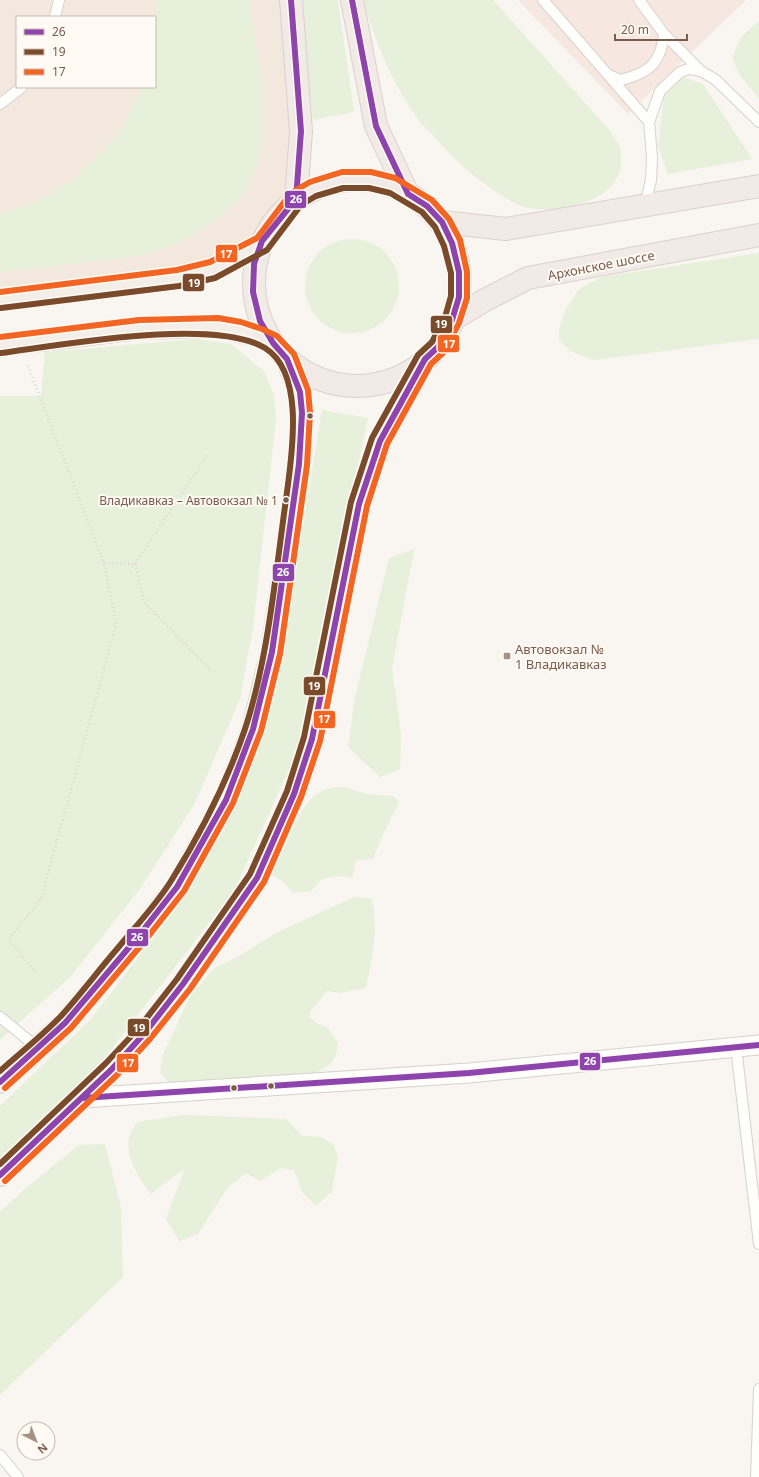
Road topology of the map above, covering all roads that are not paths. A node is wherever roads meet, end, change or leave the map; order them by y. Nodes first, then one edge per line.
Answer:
1 (59, 0) edge
2 (291, 0) edge
3 (352, 0) edge
4 (543, 0) edge
5 (639, 0) edge
6 (55, 16) edge
7 (664, 34) junction
8 (701, 71) junction
9 (606, 73) junction
10 (21, 88) edge
11 (0, 104) edge
12 (649, 122) junction
13 (759, 122) edge
14 (759, 186) edge
15 (408, 194) junction
16 (296, 199) junction
17 (645, 205) junction
18 (442, 222) junction
19 (759, 235) edge
20 (262, 244) junction
21 (0, 300) edge
22 (452, 320) junction
23 (0, 345) edge
24 (280, 351) junction
25 (425, 359) junction
26 (0, 1017) edge
27 (759, 1045) edge
28 (736, 1047) junction
29 (38, 1048) junction
30 (0, 1082) edge
31 (82, 1098) junction
32 (0, 1175) edge
33 (759, 1244) edge
34 (759, 1389) edge
35 (0, 1455) edge
36 (18, 1477) edge
37 (756, 1477) edge

1 - 6 lane
2 - 16 highway
3 - 15 highway
4 - 9 lane
5 - 7 lane
7 - 8 lane
7 - 9 lane
8 - 12 lane
8 - 13 lane
9 - 12 lane
10 - 11 lane
12 - 17 lane
14 - 17 highway
15 - 16 highway
15 - 18 highway
16 - 20 highway
17 - 18 highway
18 - 22 highway
19 - 22 highway, Архонское шоссе
20 - 21 main road
20 - 24 highway
22 - 25 highway
23 - 24 main road
24 - 25 highway
24 - 29 main road
25 - 31 main road
26 - 29 lane
27 - 28 street
28 - 31 street
28 - 33 lane
29 - 30 main road
31 - 32 main road
34 - 37 lane
35 - 36 lane

